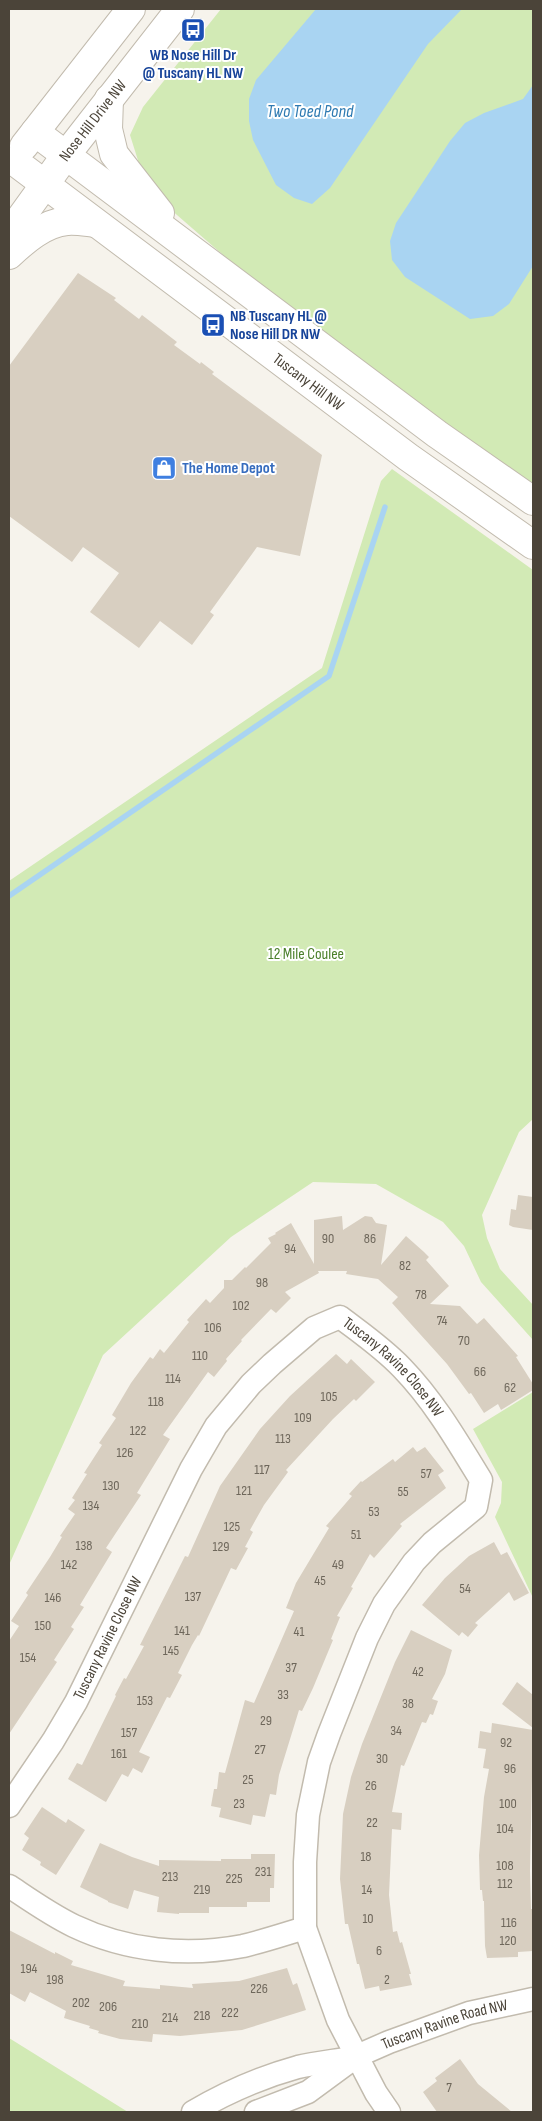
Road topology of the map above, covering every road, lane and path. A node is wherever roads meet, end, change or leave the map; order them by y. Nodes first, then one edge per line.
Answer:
1 (131, 9) edge
2 (180, 9) edge
3 (110, 99) junction
4 (36, 132) junction
5 (66, 155) junction
6 (11, 164) edge
7 (45, 185) junction
8 (95, 222) junction
9 (9, 234) edge
10 (198, 254) junction
11 (9, 255) edge
12 (533, 501) edge
13 (533, 545) edge
14 (9, 1806) edge
15 (9, 1886) edge
16 (306, 1928) junction
17 (533, 1999) edge
18 (357, 2056) junction
19 (193, 2112) edge
20 (256, 2112) edge
21 (389, 2112) edge

1 - 4 street
2 - 3 street, Nose Hill Drive NW
3 - 5 street, Nose Hill Drive NW
3 - 10 street
4 - 5 street
4 - 6 street
5 - 7 street, Nose Hill Drive NW
5 - 10 street
6 - 7 street, Tuscany Hill NW
7 - 8 street, Tuscany Hill NW
7 - 9 street, Nose Hill Drive NW
8 - 11 street
8 - 13 street, Tuscany Hill NW
10 - 12 street
14 - 16 street, Tuscany Ravine Close NW
15 - 16 street
16 - 18 street, Tuscany Ravine Close NW
17 - 18 street, Tuscany Ravine Road NW
18 - 19 street, Tuscany Ravine Road NW
18 - 20 street, Tuscany Ravine Road NW
18 - 21 street, Tuscany Ravine Close NW

